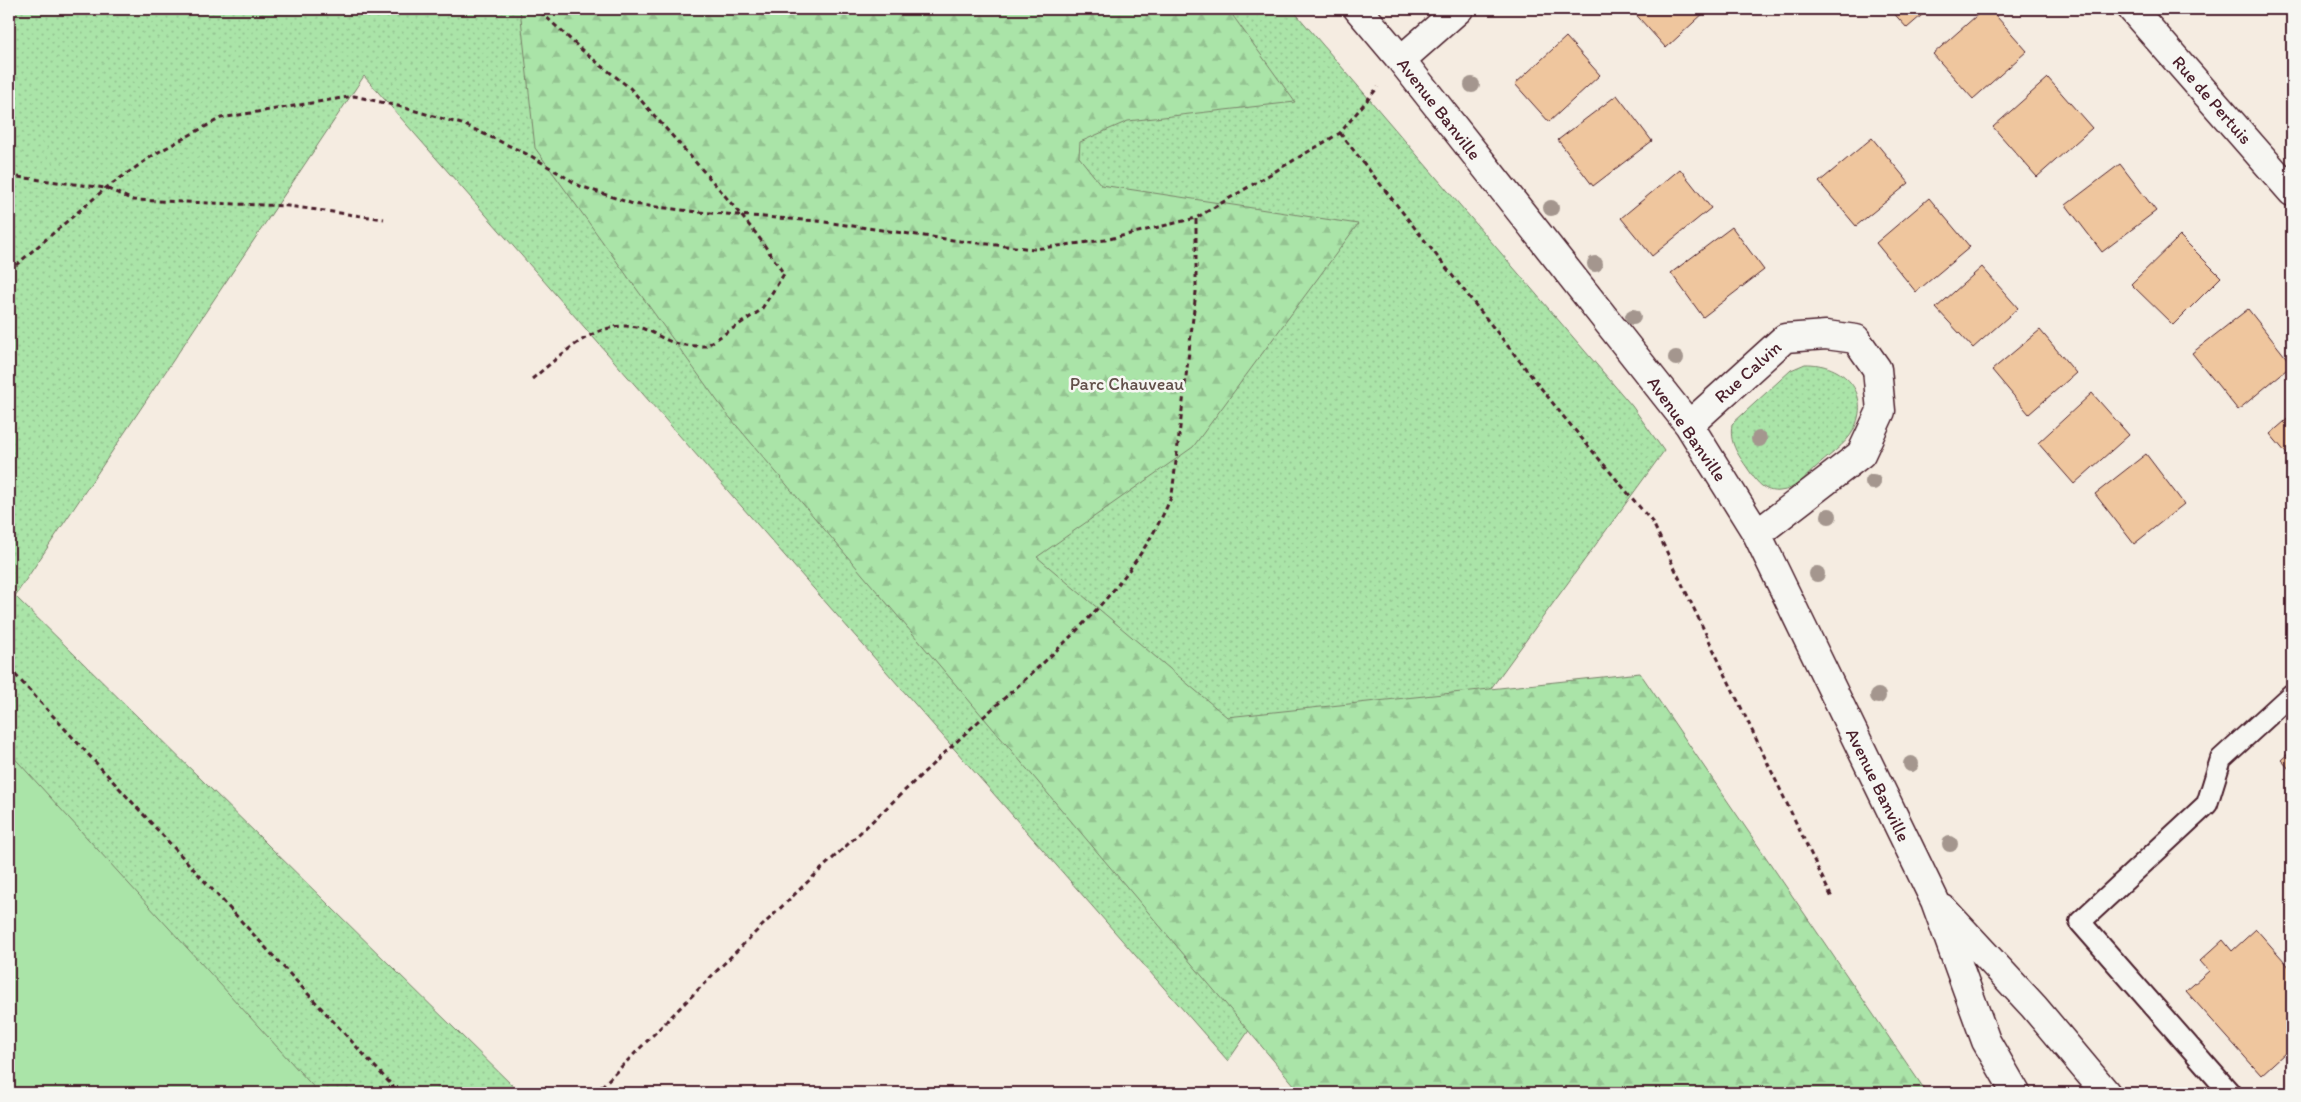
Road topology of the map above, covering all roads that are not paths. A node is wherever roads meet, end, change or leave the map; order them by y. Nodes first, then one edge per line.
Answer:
1 (1358, 9) edge
2 (1459, 9) edge
3 (2132, 9) edge
4 (1401, 60) junction
5 (2292, 192) edge
6 (1689, 425) junction
7 (1757, 534) junction
8 (2292, 694) edge
9 (1935, 901) junction
10 (2016, 1093) edge
11 (2106, 1093) edge
12 (2230, 1093) edge

1 - 4 street, Avenue Banville
2 - 4 street
3 - 5 street, Rue de Pertuis
4 - 6 street, Avenue Banville
6 - 7 street, Avenue Banville
6 - 7 street, Rue Calvin
7 - 9 street, Avenue Banville
8 - 12 lane
9 - 10 street, Avenue Banville
9 - 11 street, Avenue Banville

